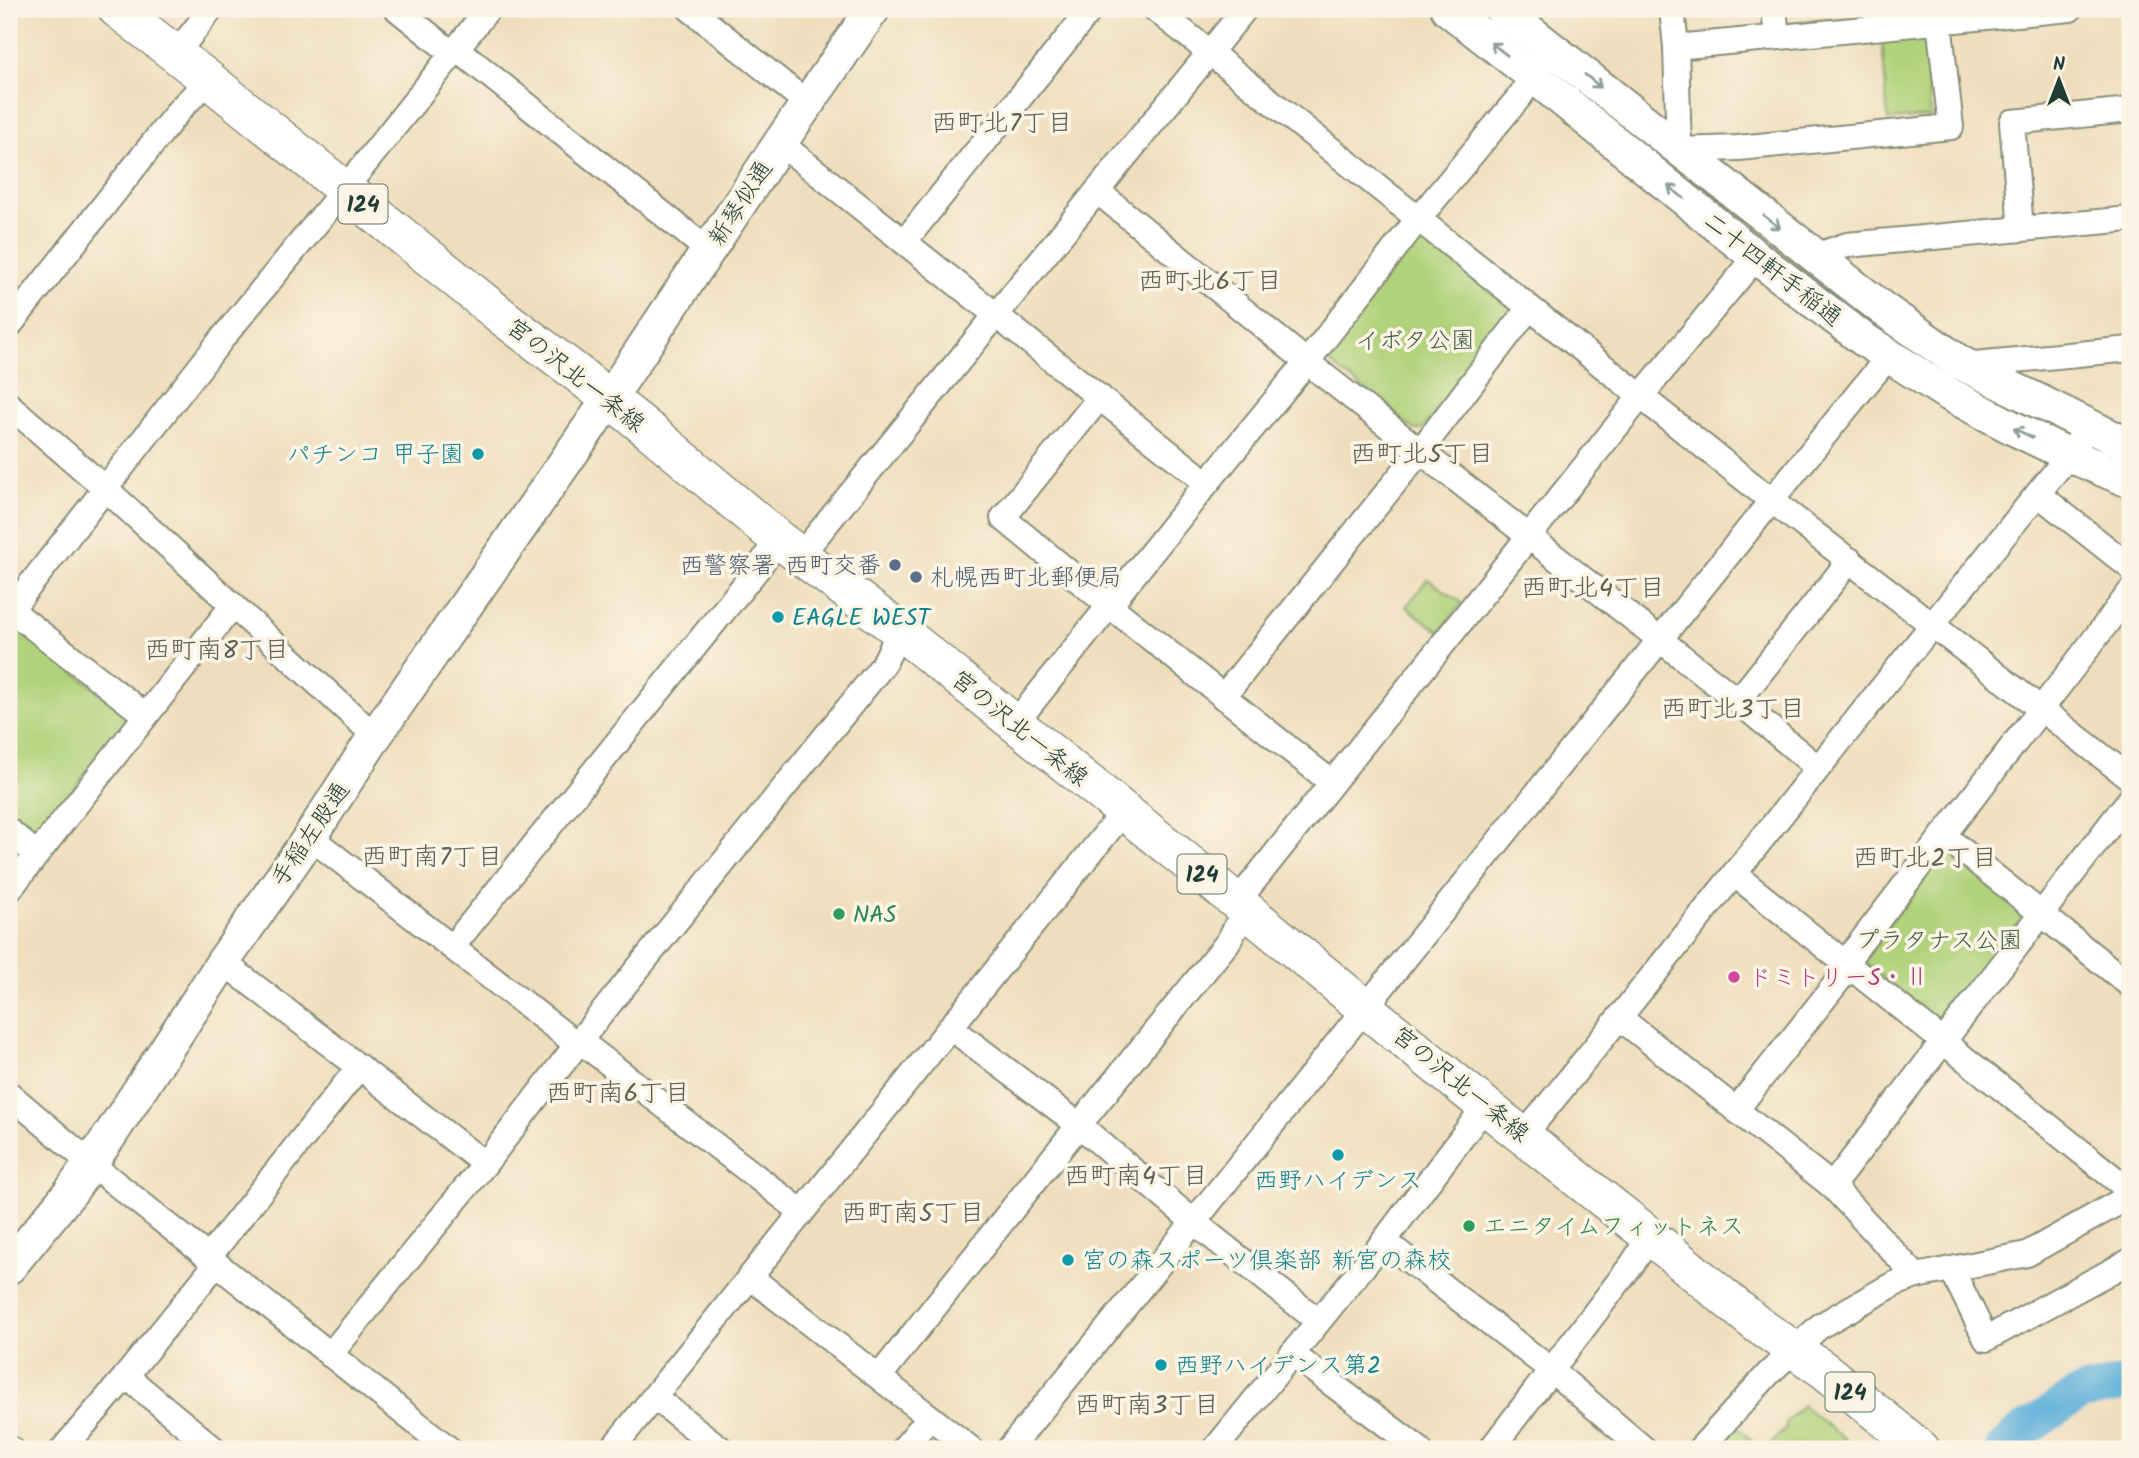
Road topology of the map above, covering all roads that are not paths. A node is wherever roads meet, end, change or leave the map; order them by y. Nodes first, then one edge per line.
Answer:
1 (117, 9) edge
2 (211, 9) edge
3 (397, 9) edge
4 (488, 9) edge
5 (690, 9) edge
6 (873, 9) edge
7 (1091, 9) edge
8 (1155, 9) edge
9 (1245, 9) edge
10 (1448, 9) edge
11 (1501, 9) edge
12 (1672, 9) edge
13 (1774, 9) edge
14 (2070, 9) edge
15 (1939, 22) junction
16 (1777, 37) junction
17 (1676, 47) junction
18 (1554, 50) junction
19 (455, 52) junction
20 (1209, 52) junction
21 (176, 54) junction
22 (1532, 75) junction
23 (209, 80) junction
24 (807, 103) junction
25 (2130, 110) edge
26 (780, 143) junction
27 (1679, 150) junction
28 (344, 188) junction
29 (1097, 191) junction
30 (1418, 219) junction
31 (2130, 219) edge
32 (2021, 229) junction
33 (904, 242) junction
34 (709, 251) junction
35 (1815, 256) junction
36 (1756, 257) junction
37 (1529, 308) junction
38 (996, 314) junction
39 (9, 326) edge
40 (2130, 349) edge
41 (1889, 356) junction
42 (1307, 362) junction
43 (1964, 365) junction
44 (1640, 396) junction
45 (1100, 397) junction
46 (609, 399) junction
47 (9, 405) edge
48 (2088, 427) junction
49 (2130, 446) edge
50 (1421, 450) junction
51 (2069, 455) junction
52 (2130, 481) edge
53 (1207, 483) junction
54 (105, 488) junction
55 (2038, 494) junction
56 (1772, 500) junction
57 (1529, 536) junction
58 (790, 547) junction
59 (1850, 559) junction
60 (2130, 566) edge
61 (2130, 592) edge
62 (233, 606) junction
63 (1109, 606) junction
64 (10, 611) edge
65 (1933, 624) junction
66 (900, 631) junction
67 (1659, 640) junction
68 (1223, 696) junction
69 (1738, 701) junction
70 (2043, 709) junction
71 (145, 715) junction
72 (1014, 725) junction
73 (375, 736) junction
74 (1818, 768) junction
75 (2130, 778) edge
76 (1331, 782) junction
77 (2130, 799) edge
78 (1124, 811) junction
79 (9, 831) edge
80 (1942, 835) junction
81 (310, 837) junction
82 (36, 854) junction
83 (1734, 874) junction
84 (9, 890) edge
85 (1242, 905) junction
86 (2041, 915) junction
87 (452, 947) junction
88 (223, 962) junction
89 (1847, 964) junction
90 (2130, 985) edge
91 (1366, 1009) junction
92 (1620, 1018) junction
93 (950, 1027) junction
94 (1944, 1042) junction
95 (579, 1043) junction
96 (359, 1067) junction
97 (9, 1094) edge
98 (1486, 1105) junction
99 (1736, 1110) junction
100 (1079, 1125) junction
101 (1524, 1135) junction
102 (90, 1163) junction
103 (485, 1164) junction
104 (1832, 1186) junction
105 (2130, 1193) edge
106 (802, 1212) junction
107 (1195, 1223) junction
108 (1650, 1236) junction
109 (1384, 1241) junction
110 (212, 1261) junction
111 (2130, 1261) edge
112 (9, 1267) edge
113 (1952, 1270) junction
114 (1916, 1276) junction
115 (750, 1277) junction
116 (1318, 1321) junction
117 (1794, 1350) junction
118 (1292, 1354) junction
119 (330, 1355) junction
120 (1550, 1369) junction
121 (126, 1376) junction
122 (879, 1377) junction
123 (654, 1397) junction
124 (930, 1416) junction
125 (1913, 1443) edge
126 (63, 1449) edge
127 (214, 1449) edge
128 (449, 1449) edge
129 (612, 1449) edge
130 (721, 1449) edge
131 (903, 1449) edge
132 (971, 1449) edge
133 (1009, 1449) edge
134 (1215, 1449) edge
135 (1419, 1449) edge
136 (1491, 1449) edge
137 (1644, 1449) edge
138 (1700, 1449) edge

1 - 21 main road, 宮の沢北一条線 / 124
2 - 21 street
3 - 19 street
4 - 19 street
5 - 24 street
6 - 24 street, 新琴似通
7 - 33 street
8 - 20 street
9 - 20 street
22 -> 10 street, 二十四軒手稲通
11 - 18 street, 二十四軒手稲通
12 - 17 street
13 - 16 street
14 - 15 street
15 - 16 street
15 - 27 street
16 - 17 street
17 - 27 street
18 - 22 street
18 -> 27 street, 二十四軒手稲通
19 - 28 street
19 - 34 street
20 - 29 street
20 - 30 street
21 - 23 main road, 宮の沢北一条線 / 124
22 - 30 street
36 -> 22 street, 二十四軒手稲通
23 - 28 main road, 宮の沢北一条線 / 124
23 - 39 street
24 - 26 street, 新琴似通
25 - 32 street
26 - 33 street
26 - 34 street, 新琴似通
27 -> 35 street, 二十四軒手稲通
28 - 46 main road, 宮の沢北一条線 / 124
28 - 54 street
29 - 38 street
29 - 42 street
30 - 37 street
30 - 42 street
31 - 32 street
32 - 35 street
33 - 38 street
34 - 46 street, 新琴似通
35 - 43 street, 二十四軒手稲通
36 - 41 street, 二十四軒手稲通
36 - 44 street
37 - 44 street
37 - 50 street
38 - 45 street
38 - 58 street
40 - 43 street
51 -> 41 street, 二十四軒手稲通
41 - 56 street
42 - 50 street
42 - 53 street
43 - 48 street, 二十四軒手稲通
44 - 56 street
44 - 57 street
45 - 53 street
45 - 63 street
46 - 58 main road, 宮の沢北一条線 / 124
46 - 73 street, 手稲左股通
47 - 54 street
48 - 49 street, 二十四軒手稲通
48 - 51 street
50 - 57 street
50 - 68 street
51 - 52 street, 二十四軒手稲通
51 - 55 street
53 - 63 street
54 - 62 street
54 - 64 street
55 - 60 street
55 - 65 street
56 - 59 street
56 - 67 street
57 - 67 street
57 - 76 street
58 - 66 main road, 宮の沢北一条線 / 124
58 - 87 street
59 - 65 street
59 - 69 street
61 - 70 street
62 - 71 street
62 - 73 street
63 - 68 street
63 - 72 street
64 - 71 street
65 - 70 street
65 - 74 street
66 - 72 main road, 宮の沢北一条線 / 124
66 - 95 street
67 - 69 street
67 - 91 street
68 - 76 street
69 - 74 street
70 - 75 street
70 - 80 street
71 - 82 street
72 - 78 main road, 宮の沢北一条線 / 124
73 - 81 street, 手稲左股通
74 - 83 street
76 - 85 street
77 - 86 street
78 - 85 main road, 宮の沢北一条線 / 124
78 - 93 street
79 - 82 street
80 - 86 street
80 - 89 street
81 - 87 street
81 - 88 street, 手稲左股通
82 - 84 street
83 - 89 street
83 - 92 street
85 - 91 main road, 宮の沢北一条線 / 124
85 - 100 street
86 - 90 street
86 - 94 street
87 - 95 street
88 - 96 street
88 - 102 street, 手稲左股通
89 - 94 street
89 - 99 street
91 - 98 main road, 宮の沢北一条線 / 124
91 - 107 street
92 - 99 street
92 - 101 street
93 - 100 street
93 - 106 street
94 - 104 street
94 - 105 street
95 - 103 street
95 - 106 street
96 - 103 street
96 - 110 street
97 - 102 street
98 - 101 main road, 宮の沢北一条線 / 124
98 - 109 street
99 - 104 street
100 - 107 street
100 - 122 street
101 - 108 main road, 宮の沢北一条線 / 124
102 - 110 street
102 - 112 street, 手稲左股通
103 - 119 street
104 - 114 street
105 - 113 street
106 - 115 street
107 - 116 street
107 - 133 street
108 - 117 main road, 宮の沢北一条線 / 124
108 - 120 street
109 - 116 street
109 - 120 street
110 - 119 street
110 - 121 street
111 - 113 street
113 - 114 street
114 - 117 street
115 - 122 street
115 - 123 street
116 - 118 street
117 - 125 main road, 宮の沢北一条線 / 124
117 - 138 street
118 - 134 street
118 - 135 street
119 - 128 street
120 - 136 street
120 - 137 street
121 - 126 street
121 - 127 street
122 - 124 street
123 - 129 street
123 - 130 street
124 - 131 street
124 - 132 street

